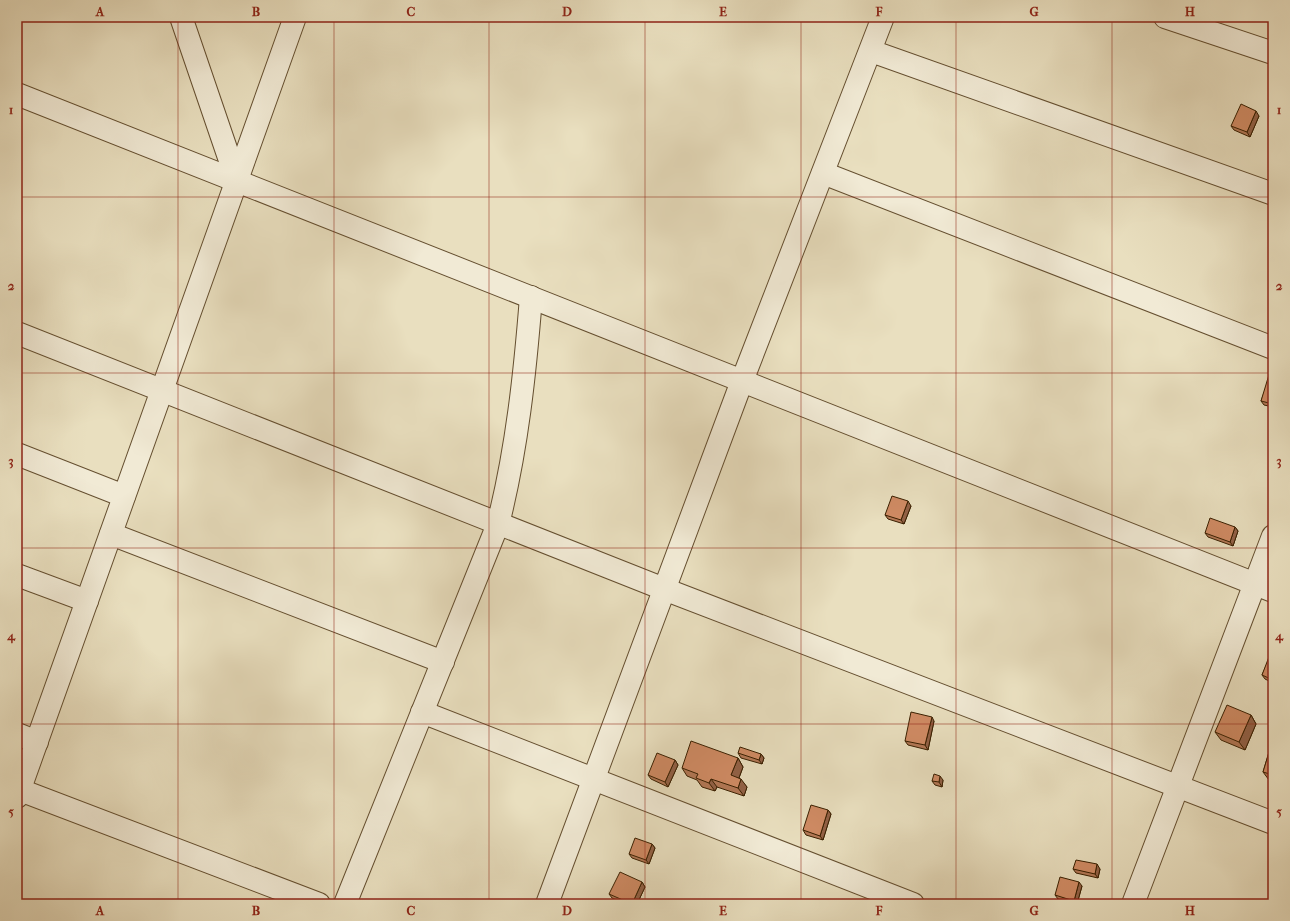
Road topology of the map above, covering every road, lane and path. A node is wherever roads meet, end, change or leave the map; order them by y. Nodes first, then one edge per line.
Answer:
1 (181, 17) edge
2 (295, 17) edge
3 (883, 17) edge
4 (1165, 17) edge
5 (871, 51) junction
6 (1273, 53) edge
7 (17, 94) edge
8 (823, 173) junction
9 (237, 180) junction
10 (1273, 194) edge
11 (530, 297) junction
12 (17, 333) edge
13 (1273, 348) edge
14 (742, 381) junction
15 (162, 390) junction
16 (17, 454) edge
17 (124, 496) junction
18 (498, 524) junction
19 (111, 534) junction
20 (1273, 536) edge
21 (17, 575) edge
22 (1264, 587) edge
23 (664, 589) junction
24 (87, 601) junction
25 (443, 662) junction
26 (422, 712) junction
27 (27, 738) edge
28 (593, 780) junction
29 (1177, 786) junction
30 (18, 793) edge
31 (1273, 823) edge
32 (319, 904) edge
33 (345, 904) edge
34 (547, 904) edge
35 (913, 904) edge
36 (1133, 904) edge

1 - 9 street
2 - 9 street
3 - 5 street
4 - 6 street
5 - 8 street
5 - 10 street
7 - 9 street
8 - 13 street
8 - 14 street
9 - 11 street
9 - 15 street
11 - 14 street
11 - 18 street
12 - 15 street
14 - 22 street
14 - 23 street
15 - 17 street
15 - 18 street
16 - 17 street
17 - 19 street
18 - 23 street
18 - 25 street
19 - 24 street
19 - 25 street
20 - 22 street
21 - 24 street
22 - 29 street
23 - 28 street
23 - 29 street
24 - 27 street
25 - 26 street
26 - 28 street
26 - 33 street
27 - 30 street
28 - 34 street
28 - 35 street
29 - 31 street
29 - 36 street
30 - 32 street

